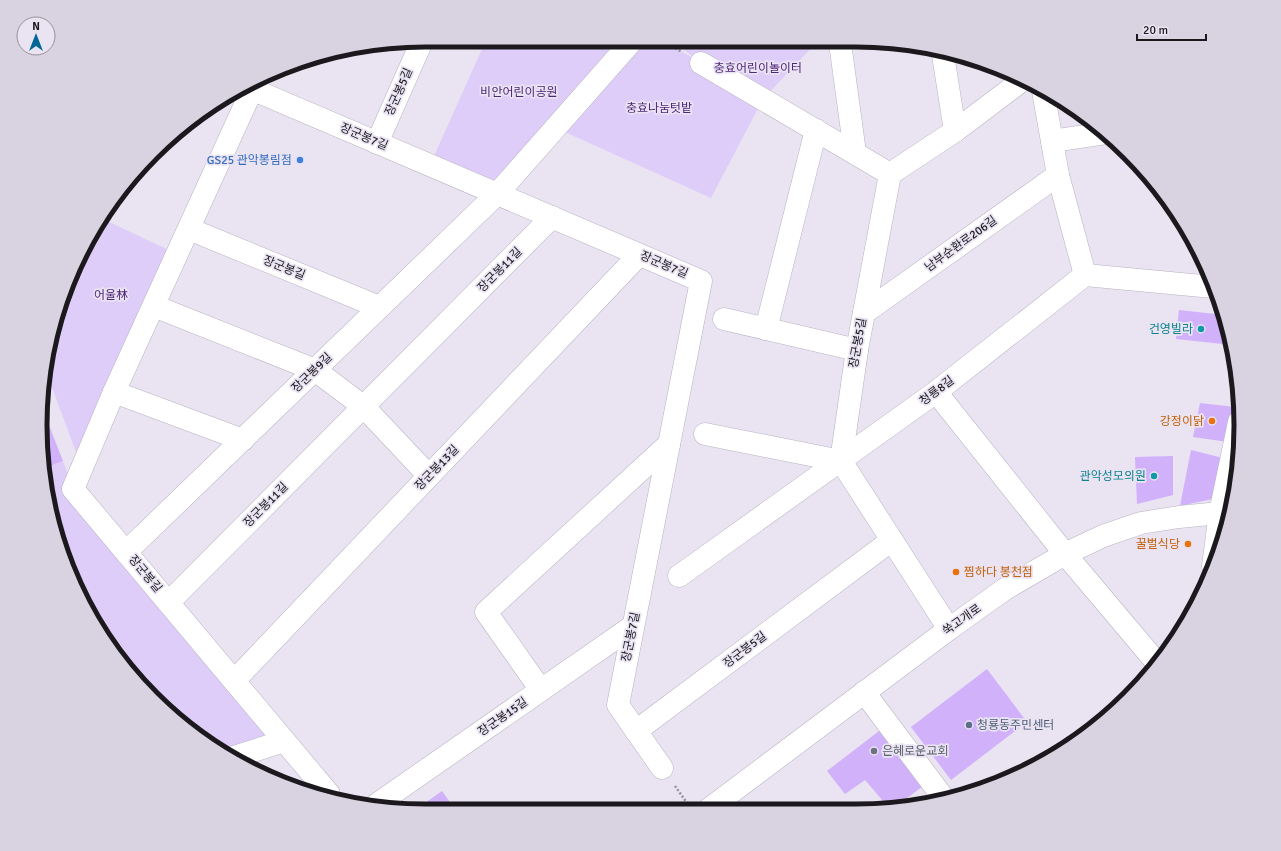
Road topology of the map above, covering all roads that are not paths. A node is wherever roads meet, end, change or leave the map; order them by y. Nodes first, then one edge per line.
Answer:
1 (419, 47) edge
2 (627, 47) edge
3 (841, 47) edge
4 (943, 58) edge
5 (701, 63) dead end
6 (1018, 84) edge
7 (254, 88) edge
8 (251, 90) edge
9 (1044, 98) edge
10 (816, 130) junction
11 (955, 131) junction
12 (1097, 134) edge
13 (1052, 141) junction
14 (377, 143) junction
15 (855, 153) junction
16 (890, 174) junction
17 (1058, 175) junction
18 (497, 194) junction
19 (552, 217) junction
20 (189, 229) junction
21 (639, 255) junction
22 (1085, 276) junction
23 (1207, 286) edge
24 (154, 306) junction
25 (380, 307) junction
26 (864, 313) junction
27 (724, 319) dead end
28 (766, 329) junction
29 (857, 350) junction
30 (315, 370) junction
31 (114, 392) junction
32 (936, 392) junction
33 (364, 407) junction
34 (705, 434) dead end
35 (242, 440) junction
36 (669, 444) junction
37 (841, 461) junction
38 (429, 476) junction
39 (1223, 514) edge
40 (892, 540) junction
41 (126, 552) junction
42 (1065, 554) junction
43 (679, 576) dead end
44 (169, 602) junction
45 (633, 626) junction
46 (949, 629) junction
47 (1154, 659) edge
48 (234, 681) junction
49 (541, 690) junction
50 (864, 692) junction
51 (636, 731) junction
52 (284, 741) junction
53 (240, 755) edge
54 (662, 768) road end
55 (326, 790) edge
56 (941, 794) edge
57 (381, 801) edge
58 (716, 804) edge

1 - 14 street, 장군봉5길
2 - 18 street
3 - 15 street
4 - 11 street
5 - 10 street
6 - 11 street
7 - 14 street, 장군봉7길
8 - 20 street, 장군봉길
9 - 13 street
10 - 15 street
10 - 28 street
11 - 16 street
12 - 13 street
13 - 17 street
14 - 18 street, 장군봉7길
15 - 16 street
16 - 26 street, 장군봉5길
17 - 22 street
17 - 26 street, 남부순환로206길
18 - 19 street, 장군봉7길
18 - 25 street, 장군봉9길
19 - 21 street, 장군봉7길
19 - 33 street, 장군봉11길
20 - 24 street, 장군봉길
20 - 25 street, 장군봉길
21 - 36 street, 장군봉7길
21 - 38 street, 장군봉13길
22 - 23 street
22 - 32 street, 청룡8길
24 - 30 street
24 - 31 street, 장군봉길
25 - 30 street, 장군봉9길
26 - 29 street, 장군봉5길
27 - 28 street
28 - 29 street
29 - 37 street, 장군봉5길
30 - 33 street
30 - 35 street, 장군봉9길
31 - 35 street
31 - 41 street, 장군봉길
32 - 37 street, 청룡8길
32 - 42 street
33 - 38 street
33 - 44 street, 장군봉11길
34 - 37 street
35 - 41 street, 장군봉9길
36 - 45 street, 장군봉7길
36 - 49 street
37 - 40 street
37 - 43 street, 청룡8길
38 - 48 street, 장군봉13길
39 - 42 street, 쑥고개로
40 - 46 street
40 - 51 street, 장군봉5길
41 - 44 street, 장군봉길
42 - 46 street, 쑥고개로
42 - 47 street
44 - 48 street, 장군봉길
45 - 49 street, 장군봉15길
45 - 51 street, 장군봉7길
46 - 50 street, 쑥고개로
48 - 52 street, 장군봉길
49 - 57 street, 장군봉15길
50 - 56 street
50 - 58 street, 쑥고개로
51 - 54 street, 장군봉7길
52 - 53 street
52 - 55 street, 장군봉길

